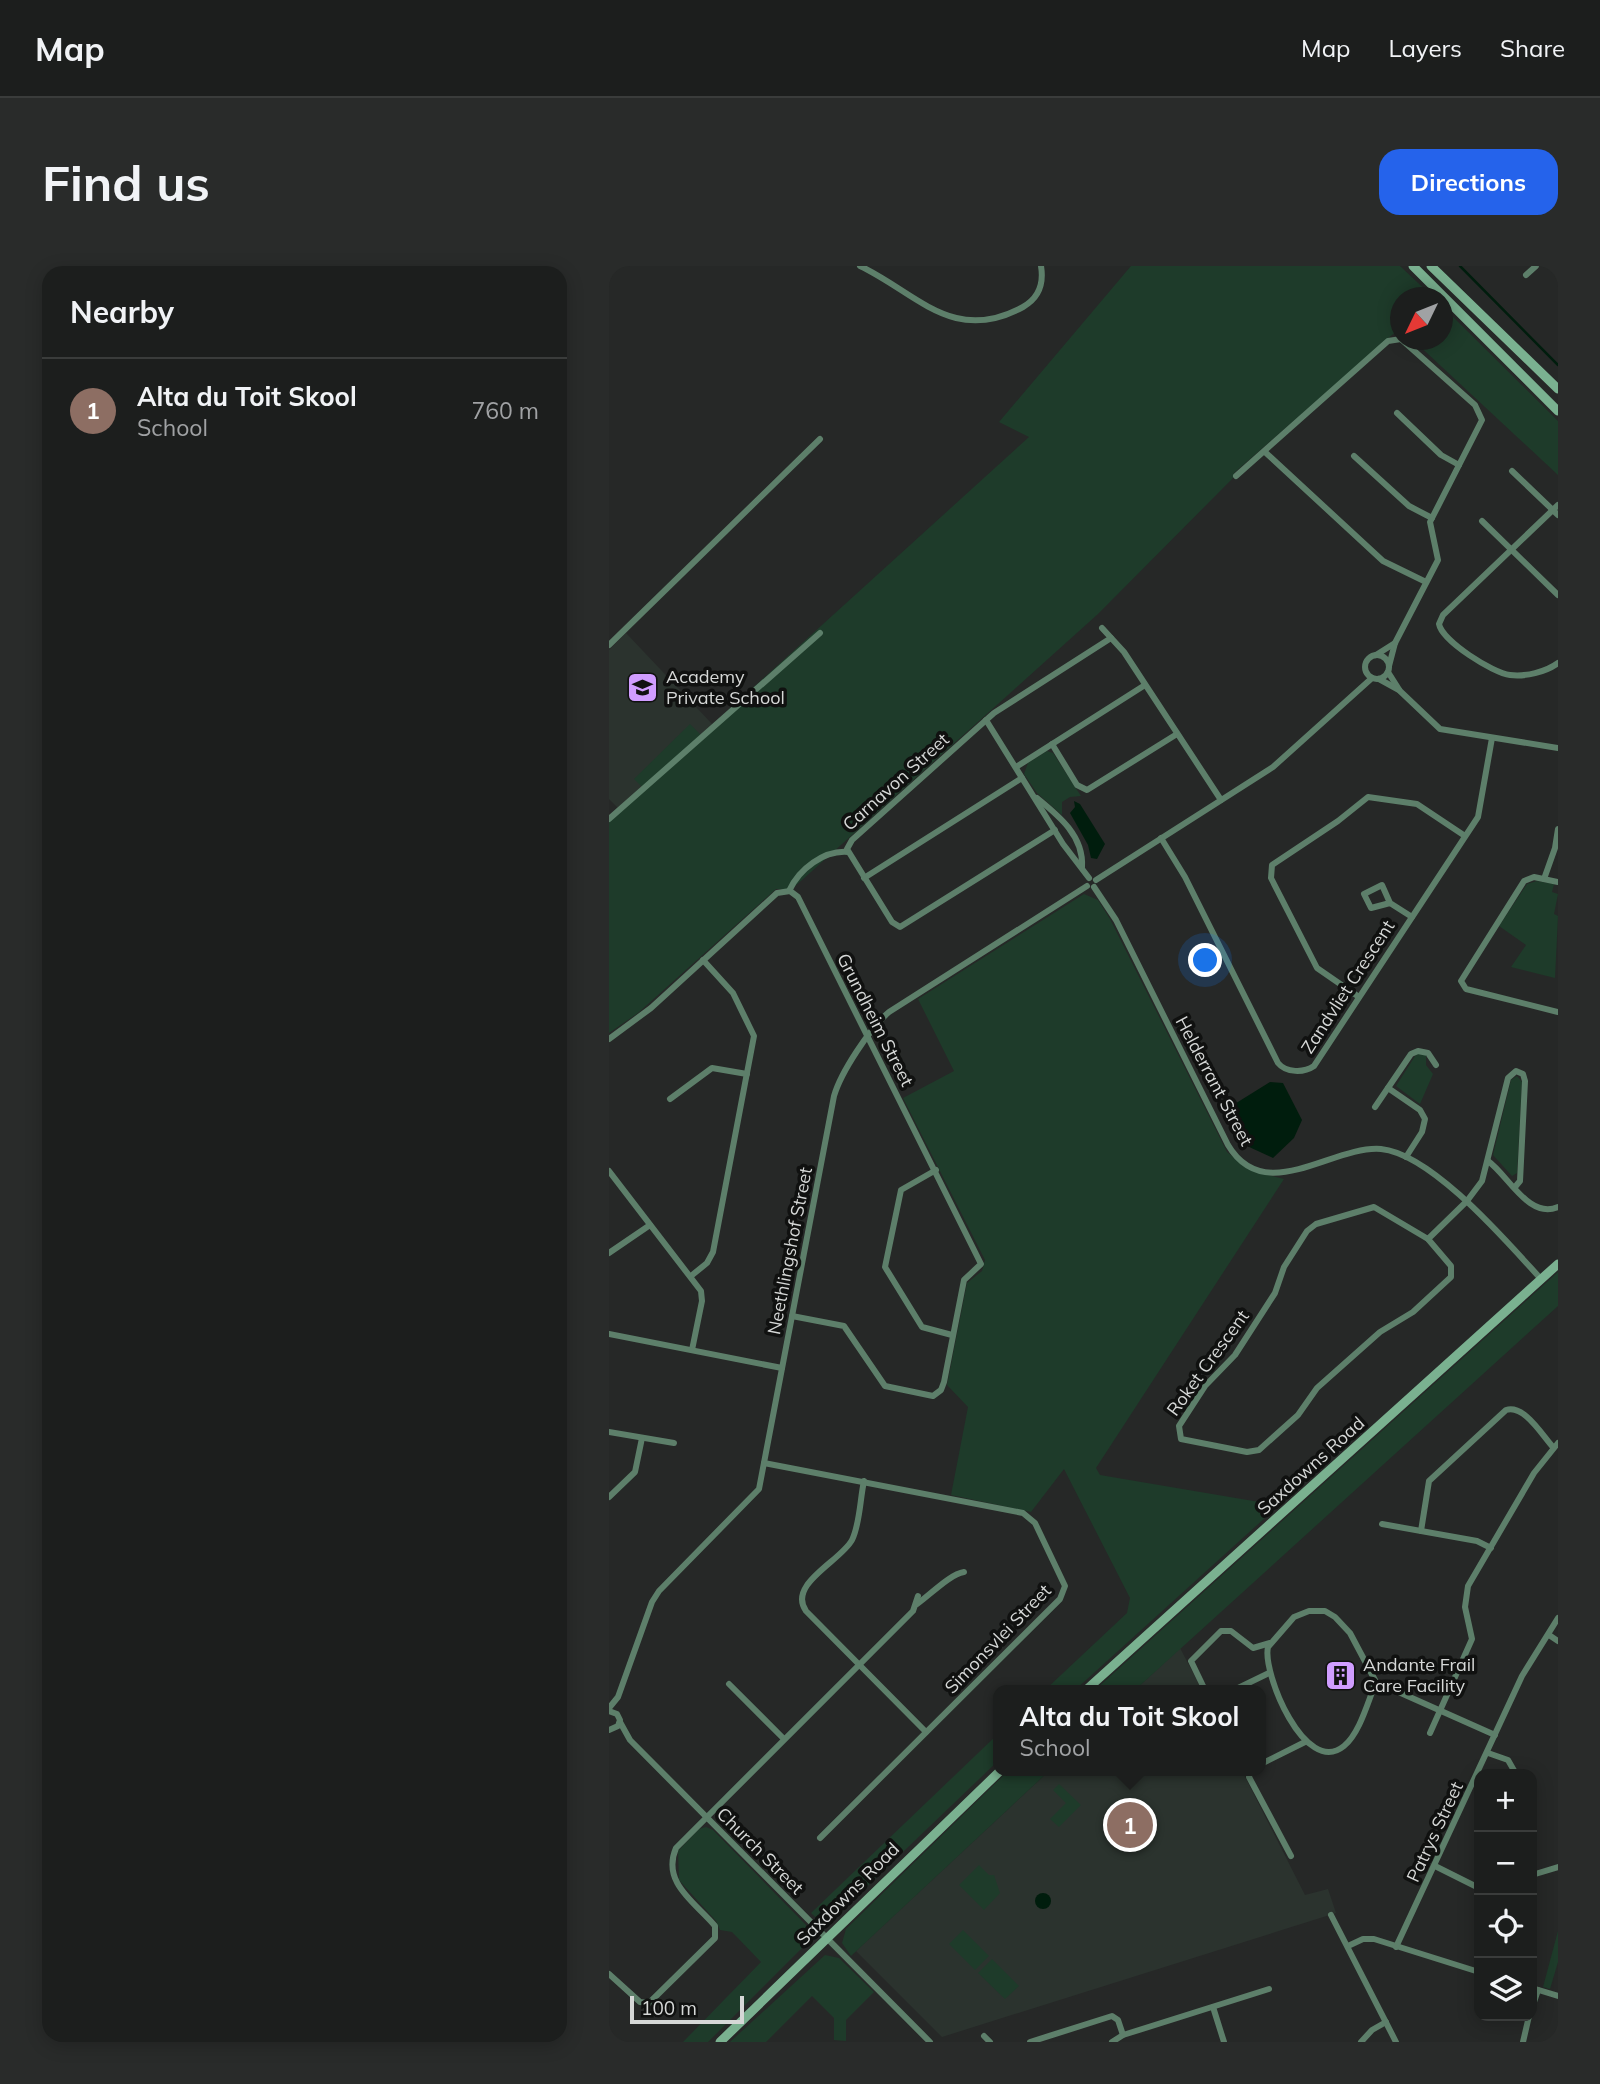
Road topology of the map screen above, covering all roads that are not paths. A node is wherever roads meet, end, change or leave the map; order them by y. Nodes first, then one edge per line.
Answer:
1 (860, 266) edge
2 (1041, 266) edge
3 (1413, 266) edge
4 (1431, 266) edge
5 (1536, 266) edge
6 (1526, 275) dead end
7 (1390, 341) edge
8 (1413, 350) edge
9 (1558, 389) edge
10 (1558, 411) edge
11 (1397, 413) dead end
12 (820, 439) dead end
13 (1265, 452) junction
14 (1354, 456) dead end
15 (1459, 465) junction
16 (1512, 471) dead end
17 (1236, 476) dead end
18 (1556, 510) edge
19 (1432, 518) junction
20 (1482, 521) dead end
21 (1511, 550) junction
22 (1426, 582) junction
23 (1558, 595) edge
24 (1102, 628) dead end
25 (820, 633) dead end
26 (1111, 638) junction
27 (1395, 643) junction
28 (609, 645) edge
29 (1377, 655) junction
30 (1558, 663) edge
31 (1365, 668) junction
32 (1389, 669) junction
33 (1375, 679) junction
34 (1145, 685) junction
35 (1356, 690) junction
36 (1401, 691) junction
37 (986, 720) junction
38 (1177, 734) junction
39 (1492, 738) junction
40 (1052, 744) junction
41 (1558, 748) edge
42 (1016, 768) junction
43 (1022, 778) junction
44 (1033, 795) junction
45 (1221, 800) junction
46 (609, 819) edge
47 (1558, 829) edge
48 (1055, 830) junction
49 (1465, 836) junction
50 (1161, 838) junction
51 (1081, 849) junction
52 (1557, 851) edge
53 (848, 852) junction
54 (1071, 854) junction
55 (1081, 867) junction
56 (864, 878) junction
57 (1544, 879) junction
58 (1558, 881) edge
59 (1091, 882) junction
60 (789, 891) junction
61 (1390, 903) junction
62 (1412, 917) junction
63 (703, 960) junction
64 (1359, 997) junction
65 (1558, 1012) edge
66 (868, 1037) junction
67 (609, 1039) edge
68 (1436, 1065) dead end
69 (747, 1074) junction
70 (1388, 1088) junction
71 (670, 1099) dead end
72 (1375, 1107) dead end
73 (1406, 1157) junction
74 (1488, 1161) junction
75 (936, 1170) junction
76 (609, 1171) edge
77 (1515, 1187) junction
78 (1467, 1201) junction
79 (1555, 1208) edge
80 (650, 1225) junction
81 (1428, 1239) junction
82 (609, 1252) edge
83 (1558, 1264) edge
84 (691, 1276) junction
85 (1541, 1279) junction
86 (792, 1316) junction
87 (609, 1334) edge
88 (952, 1335) junction
89 (692, 1350) junction
90 (782, 1368) junction
91 (609, 1432) edge
92 (642, 1438) junction
93 (674, 1443) dead end
94 (1556, 1445) edge
95 (764, 1463) junction
96 (864, 1482) junction
97 (609, 1497) edge
98 (1382, 1524) dead end
99 (1421, 1531) junction
100 (1491, 1548) junction
101 (964, 1572) dead end
102 (1558, 1618) edge
103 (1549, 1635) junction
104 (1558, 1641) edge
105 (1270, 1643) junction
106 (859, 1665) junction
107 (1269, 1673) junction
108 (1376, 1682) junction
109 (729, 1684) dead end
110 (1092, 1685) edge
111 (1203, 1685) edge
112 (1244, 1685) edge
113 (618, 1697) junction
114 (609, 1709) edge
115 (1440, 1710) junction
116 (619, 1720) junction
117 (610, 1730) edge
118 (926, 1732) junction
119 (1430, 1733) dead end
120 (1495, 1735) junction
121 (784, 1739) junction
122 (630, 1740) junction
123 (1305, 1742) junction
124 (1488, 1753) junction
125 (1266, 1762) edge
126 (1513, 1769) edge
127 (995, 1776) edge
128 (1249, 1776) edge
129 (706, 1817) junction
130 (820, 1839) dead end
131 (1291, 1856) dead end
132 (1435, 1866) junction
133 (1558, 1867) edge
134 (1537, 1873) edge
135 (1474, 1886) edge
136 (1332, 1915) dead end
137 (827, 1938) junction
138 (1348, 1946) junction
139 (1396, 1947) junction
140 (1474, 1970) edge
141 (609, 1974) edge
142 (1269, 1989) dead end
143 (1537, 1990) edge
144 (1558, 1996) edge
145 (1213, 2007) junction
146 (1528, 2021) edge
147 (1386, 2022) junction
148 (1123, 2035) junction
149 (984, 2036) dead end
150 (720, 2042) edge
151 (930, 2042) edge
152 (990, 2042) edge
153 (1030, 2042) edge
154 (1112, 2042) edge
155 (1224, 2042) edge
156 (1361, 2042) edge
157 (1397, 2042) edge
158 (1523, 2042) edge

1 - 2 street
3 - 10 street
4 - 9 street
5 - 6 street
7 - 13 street
8 - 15 street
11 - 15 street
12 - 28 street
13 - 17 street
13 - 22 street
14 - 19 street
15 - 19 street
16 - 18 street
18 - 21 street
19 - 22 street
20 - 21 street
21 - 23 street
21 - 30 street
22 - 27 street
24 - 26 street
25 - 46 street
26 - 34 street
26 - 37 street, Carnavon Street
27 - 29 street
27 - 32 street
29 - 31 street
29 - 32 street
31 - 33 street
31 - 35 street, Neethlingshof Street
32 - 33 street
32 - 36 street
33 - 35 street, Neethlingshof Street
33 - 36 street
34 - 38 street
34 - 40 street
35 - 45 street, Neethlingshof Street
36 - 39 street
37 - 42 street, Helderrant Street
37 - 53 street, Carnavon Street
38 - 40 street
38 - 45 street
39 - 41 street
39 - 49 street, Zandvliet Crescent
40 - 42 street
42 - 43 street, Helderrant Street
43 - 44 street, Helderrant Street
43 - 56 street
44 - 48 street, Helderrant Street
44 - 51 street
45 - 50 street, Neethlingshof Street
47 - 52 street
48 - 54 street, Helderrant Street
48 - 56 street, Carnavon Street
49 - 62 street, Zandvliet Crescent
49 - 64 street
50 - 59 street, Neethlingshof Street
50 - 64 street, Zandvliet Crescent
51 - 54 street
51 - 55 street
52 - 57 street
53 - 56 street, Carnavon Street
53 - 60 street
54 - 55 street, Helderrant Street
55 - 59 street, Helderrant Street
57 - 58 street
57 - 65 street
59 - 66 street, Neethlingshof Street
59 - 73 street, Helderrant Street
60 - 63 street
60 - 66 street, Grundheim Street
61 - 61 street
61 - 62 street
62 - 64 street, Zandvliet Crescent
63 - 67 street
63 - 69 street
66 - 75 street, Grundheim Street
66 - 86 street, Neethlingshof Street
68 - 70 street
69 - 71 street
69 - 84 street
70 - 72 street
70 - 73 street
73 - 78 street, Helderrant Street
74 - 77 street
74 - 77 street
74 - 78 street
75 - 88 street, Grundheim Street
75 - 88 street
76 - 80 street
77 - 79 street
78 - 81 street
78 - 85 street, Helderrant Street
80 - 82 street
80 - 84 street
81 - 81 street, Roket Crescent
83 - 85 street, Saxdowns Road
84 - 89 street
85 - 110 street, Saxdowns Road
86 - 88 street
86 - 90 street, Neethlingshof Street
87 - 89 street
89 - 90 street
90 - 95 street, Neethlingshof Street
91 - 92 street
92 - 93 street
92 - 97 street
94 - 99 street
94 - 100 street
95 - 96 street, Simonsvlei Street
95 - 113 street, Neethlingshof Street
96 - 106 street
96 - 118 street, Simonsvlei Street
98 - 99 street
99 - 100 street
100 - 115 street
101 - 106 street
102 - 103 street, Patrys Street
103 - 104 street
103 - 120 street, Patrys Street
105 - 107 street
105 - 108 street
105 - 111 street
106 - 118 street
106 - 121 street
107 - 112 street
107 - 123 street
108 - 115 street
108 - 123 street
109 - 121 street
113 - 114 street
113 - 116 street
114 - 116 street
115 - 119 street
115 - 120 street
116 - 117 street
116 - 122 street, Church Street
117 - 122 street, Church Street
118 - 130 street, Simonsvlei Street
120 - 124 street, Patrys Street
121 - 129 street
122 - 129 street, Church Street
123 - 125 street
124 - 126 street
124 - 132 street, Patrys Street
127 - 137 street, Saxdowns Road
128 - 131 street
129 - 137 street, Church Street
129 - 141 street
132 - 135 street
132 - 139 street, Patrys Street
133 - 134 street
136 - 138 street
137 - 150 street, Saxdowns Road
137 - 151 street, Church Street
138 - 139 street
138 - 147 street
139 - 140 street
142 - 145 street
143 - 144 street
145 - 148 street
145 - 155 street
146 - 158 street
147 - 156 street
147 - 157 street
148 - 153 street
148 - 154 street
149 - 152 street

